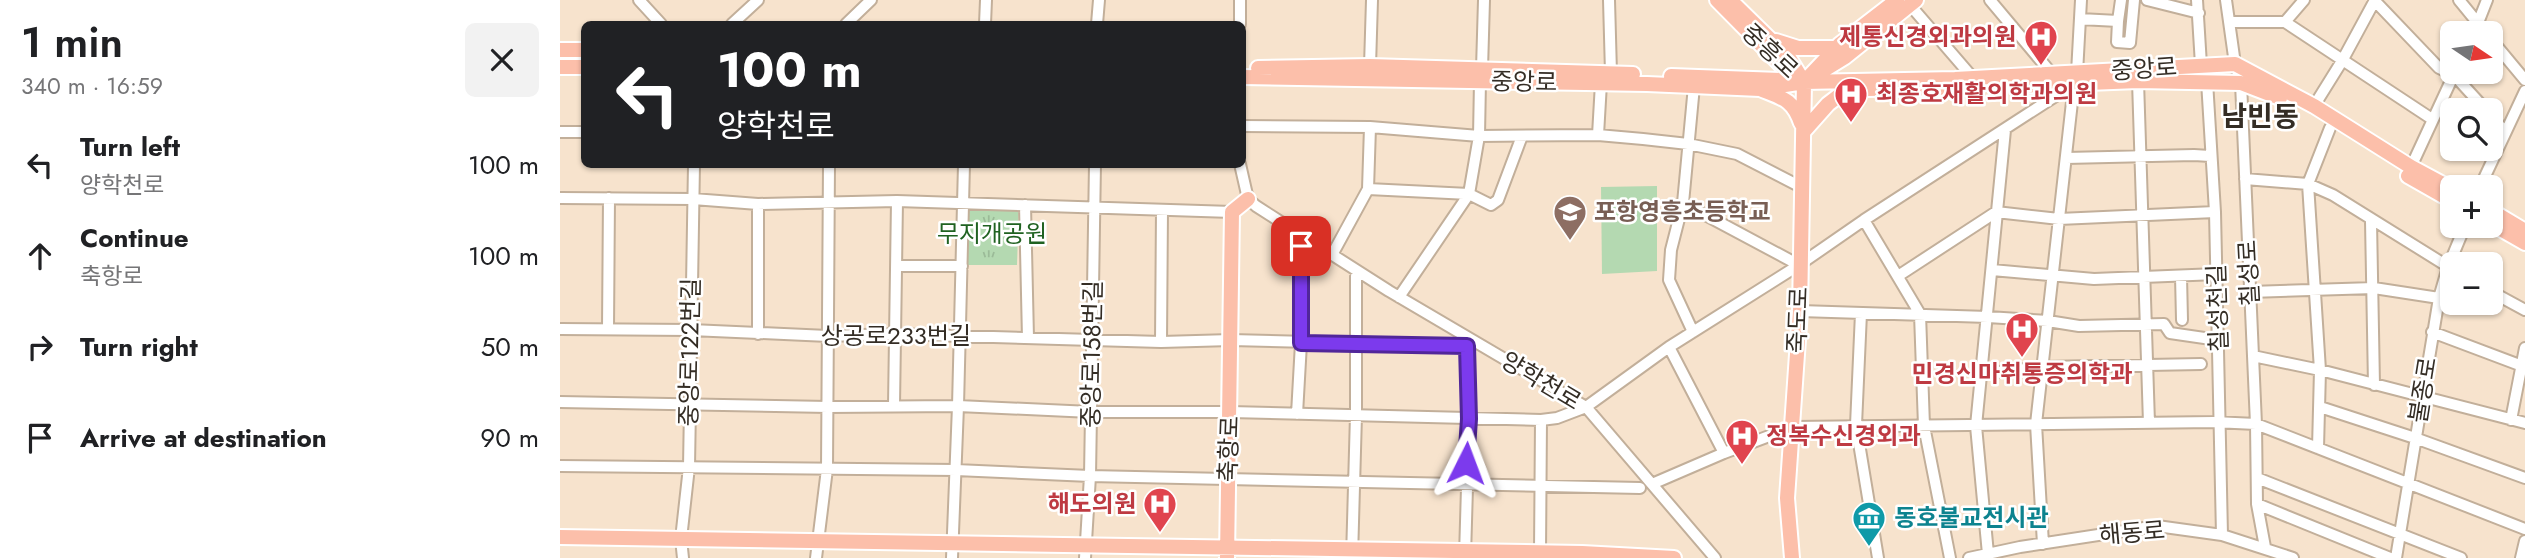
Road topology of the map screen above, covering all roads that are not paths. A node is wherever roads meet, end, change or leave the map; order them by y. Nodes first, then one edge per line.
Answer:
1 (640, 0) edge
2 (758, 0) edge
3 (871, 0) edge
4 (986, 0) edge
5 (1099, 0) edge
6 (1240, 0) edge
7 (1372, 0) edge
8 (1484, 0) edge
9 (1602, 0) edge
10 (1609, 0) edge
11 (1717, 0) edge
12 (1730, 0) edge
13 (1990, 0) edge
14 (2081, 0) edge
15 (2121, 0) edge
16 (2134, 0) edge
17 (2147, 0) edge
18 (2197, 0) edge
19 (2226, 0) edge
20 (2304, 0) edge
21 (2375, 0) edge
22 (2459, 0) edge
23 (2487, 0) edge
24 (1902, 1) edge
25 (2199, 13) junction
26 (2080, 19) junction
27 (658, 21) edge
28 (735, 21) edge
29 (849, 21) edge
30 (985, 21) edge
31 (1097, 21) edge
32 (1240, 21) edge
33 (2118, 21) junction
34 (2472, 21) edge
35 (2479, 21) edge
36 (2229, 22) junction
37 (2285, 22) junction
38 (1769, 37) junction
39 (560, 50) edge
40 (581, 50) edge
41 (1770, 54) junction
42 (2503, 54) edge
43 (1835, 56) junction
44 (2342, 61) junction
45 (2235, 64) junction
46 (2201, 65) junction
47 (1370, 66) junction
48 (560, 67) edge
49 (581, 67) edge
50 (1246, 67) edge
51 (2440, 68) edge
52 (2052, 74) junction
53 (1481, 75) junction
54 (1246, 77) edge
55 (1606, 78) junction
56 (1973, 78) junction
57 (2076, 79) junction
58 (2525, 80) edge
59 (2138, 81) junction
60 (2207, 81) junction
61 (1804, 82) junction
62 (1756, 83) junction
63 (2241, 83) junction
64 (1849, 84) junction
65 (2450, 84) edge
66 (2464, 84) edge
67 (1693, 86) junction
68 (2525, 91) edge
69 (2476, 98) edge
70 (2314, 106) junction
71 (2432, 119) junction
72 (1246, 126) edge
73 (1370, 127) junction
74 (2330, 128) junction
75 (2006, 130) junction
76 (1804, 131) junction
77 (2505, 131) joint
78 (560, 132) edge
79 (581, 132) edge
80 (1598, 135) junction
81 (1479, 136) junction
82 (1522, 136) junction
83 (1688, 144) junction
84 (2140, 156) junction
85 (2210, 156) junction
86 (2066, 158) junction
87 (2411, 167) junction
88 (694, 168) edge
89 (829, 168) edge
90 (964, 168) edge
91 (1096, 168) edge
92 (1241, 168) edge
93 (2485, 175) edge
94 (2245, 179) junction
95 (2440, 183) edge
96 (2308, 184) junction
97 (1803, 188) junction
98 (1368, 189) junction
99 (1469, 194) junction
100 (2440, 194) edge
101 (560, 198) edge
102 (609, 198) junction
103 (693, 199) junction
104 (897, 201) junction
105 (1252, 203) junction
106 (1683, 203) junction
107 (758, 204) junction
108 (828, 204) junction
109 (963, 204) junction
110 (1025, 205) junction
111 (1094, 207) junction
112 (1162, 210) junction
113 (1232, 212) junction
114 (1996, 212) junction
115 (2215, 212) junction
116 (2142, 215) junction
117 (2503, 218) edge
118 (2059, 219) junction
119 (1864, 220) junction
120 (2371, 221) junction
121 (2503, 230) edge
122 (2525, 231) edge
123 (2525, 243) edge
124 (1301, 246) dead end
125 (1332, 255) junction
126 (2440, 262) edge
127 (1799, 265) junction
128 (896, 266) junction
129 (962, 266) junction
130 (1992, 270) junction
131 (2217, 274) junction
132 (1356, 276) dead end
133 (1898, 276) junction
134 (2053, 276) junction
135 (2182, 276) junction
136 (2144, 279) junction
137 (2374, 288) junction
138 (2313, 291) junction
139 (2250, 292) junction
140 (1399, 297) junction
141 (2439, 298) joint
142 (2503, 298) edge
143 (2525, 310) edge
144 (1800, 311) junction
145 (1861, 313) junction
146 (1920, 314) junction
147 (1988, 317) junction
148 (2182, 320) dead end
149 (2048, 321) junction
150 (2146, 324) junction
151 (560, 329) edge
152 (608, 329) junction
153 (691, 330) junction
154 (1693, 332) junction
155 (2432, 332) junction
156 (758, 334) junction
157 (894, 334) junction
158 (960, 335) junction
159 (828, 336) junction
160 (1028, 338) junction
161 (1092, 340) junction
162 (1231, 340) junction
163 (2218, 340) junction
164 (1161, 342) junction
165 (1301, 343) junction
166 (1356, 343) junction
167 (1668, 347) junction
168 (2525, 348) edge
169 (2253, 356) junction
170 (2201, 364) dead end
171 (2147, 365) junction
172 (2042, 367) junction
173 (2523, 367) edge
174 (2320, 370) junction
175 (1982, 374) junction
176 (2374, 385) junction
177 (2421, 396) junction
178 (560, 402) edge
179 (690, 404) junction
180 (894, 406) junction
181 (958, 406) junction
182 (828, 407) junction
183 (2320, 407) junction
184 (1581, 408) junction
185 (1091, 412) junction
186 (1230, 412) junction
187 (1297, 414) junction
188 (1356, 415) junction
189 (1469, 419) junction
190 (1541, 420) junction
191 (2511, 420) junction
192 (2221, 422) junction
193 (2149, 423) junction
194 (2036, 424) junction
195 (2256, 424) junction
196 (2525, 424) edge
197 (1856, 425) junction
198 (1924, 426) junction
199 (1976, 426) junction
200 (1793, 427) junction
201 (2415, 438) junction
202 (2318, 448) junction
203 (1724, 453) junction
204 (560, 466) edge
205 (688, 467) junction
206 (827, 469) junction
207 (956, 470) junction
208 (1090, 477) junction
209 (1227, 478) junction
210 (2257, 478) junction
211 (2525, 478) edge
212 (1354, 481) junction
213 (2407, 483) junction
214 (1465, 484) junction
215 (1652, 484) junction
216 (1541, 486) junction
217 (1640, 488) dead end
218 (2257, 504) junction
219 (2525, 529) edge
220 (2401, 534) junction
221 (2222, 535) junction
222 (560, 537) edge
223 (681, 539) junction
224 (817, 539) junction
225 (2525, 541) edge
226 (953, 542) junction
227 (2043, 544) junction
228 (2265, 547) junction
229 (1085, 551) edge
230 (1227, 552) edge
231 (1540, 552) junction
232 (1352, 554) edge
233 (1988, 554) junction
234 (1466, 555) edge
235 (682, 558) edge
236 (816, 558) edge
237 (952, 558) edge
238 (1674, 558) edge
239 (1715, 558) edge
240 (1791, 558) edge
241 (1878, 558) edge
242 (1950, 558) edge
243 (1969, 558) edge
244 (2293, 558) edge
245 (2390, 558) edge
246 (2396, 558) edge
247 (2461, 558) edge
248 (2521, 558) edge

1 - 27 street
2 - 28 street
3 - 29 street
4 - 30 street
5 - 31 street
6 - 32 street
7 - 47 street
8 - 53 street, 중앙로
9 - 10 street
10 - 55 street
11 - 41 main road, 중흥로
12 - 38 main road, 중흥로
13 - 52 street
14 - 26 street
15 - 33 street
16 - 33 street
17 - 25 street
18 - 25 street
19 - 36 street, 칠성로
20 - 37 street
21 - 44 street
21 - 51 street
22 - 34 street
23 - 35 street
24 - 43 main road
24 - 56 street
25 - 46 street
26 - 33 street
26 - 57 street
36 - 37 street
36 - 45 street, 칠성로
37 - 44 street
38 - 43 main road
38 - 61 main road, 중흥로
39 - 40 main road
41 - 61 main road, 중흥로
41 - 62 main road
42 - 58 street
43 - 61 main road
43 - 64 main road
44 - 70 street
44 - 71 street
45 - 46 main road, 중앙로
45 - 63 street, 칠성로
45 - 70 main road, 중앙로
46 - 57 main road, 중앙로
47 - 50 main road, 중앙로
47 - 53 main road, 중앙로
48 - 49 main road
52 - 56 main road, 중앙로
52 - 57 main road, 중앙로
53 - 54 main road, 중앙로
53 - 55 main road, 중앙로
53 - 81 street
55 - 62 main road, 중앙로
55 - 67 main road, 중앙로
55 - 80 street
56 - 64 main road, 중앙로
57 - 59 main road, 중앙로
57 - 64 main road, 중앙로
57 - 75 street
57 - 86 street
59 - 60 main road, 중앙로
59 - 84 street
60 - 63 main road, 중앙로
60 - 85 street, 칠성천길
61 - 62 main road, 중앙로
61 - 64 main road, 중앙로
61 - 76 main road, 죽도로
62 - 67 main road, 중앙로
62 - 76 main road
63 - 74 main road, 중앙로
63 - 94 street, 칠성로
64 - 76 main road
65 - 71 street
66 - 69 street
67 - 83 street
68 - 77 street
70 - 87 main road, 중앙로
71 - 87 street
72 - 73 street
73 - 81 street
73 - 98 street
74 - 96 street
74 - 100 main road, 중앙로
75 - 114 street
75 - 119 street
76 - 97 main road, 죽도로
77 - 93 street
78 - 79 street
80 - 82 street
80 - 83 street
81 - 82 street
81 - 99 street
82 - 99 street
83 - 97 street
83 - 106 street
84 - 85 street
84 - 86 street
84 - 116 street
85 - 115 street, 칠성천길
86 - 118 street
87 - 95 main road, 중앙로
88 - 103 street, 중앙로122번길
89 - 108 street
90 - 109 street
91 - 111 street, 중앙로158번길
92 - 105 street
94 - 96 street
94 - 139 street, 칠성로
96 - 120 street
96 - 138 street
97 - 127 main road, 죽도로
98 - 99 street
98 - 125 street
99 - 140 street
101 - 102 street
102 - 103 street
102 - 152 street
103 - 107 street
103 - 153 street, 중앙로122번길
104 - 108 street
104 - 109 street
104 - 128 street
105 - 113 main road
105 - 125 street, 양학천로
106 - 127 street
106 - 154 street
107 - 108 street
107 - 156 street
108 - 159 street
109 - 110 street
109 - 129 street
110 - 111 street
110 - 160 street
111 - 112 street
111 - 161 street, 중앙로158번길
112 - 113 street
112 - 164 street
113 - 162 main road, 축항로
114 - 118 street
114 - 130 street
114 - 133 street
115 - 116 street
115 - 131 street, 칠성천길
116 - 118 street
116 - 136 street
117 - 122 main road
118 - 134 street
119 - 127 street
119 - 133 street
120 - 126 street
120 - 137 street
121 - 123 main road
124 - 165 street
125 - 140 street, 양학천로
127 - 144 main road, 죽도로
127 - 154 street
128 - 129 street
128 - 157 street
129 - 158 street
130 - 134 street
130 - 147 street
131 - 135 street
131 - 163 street, 칠성천길
132 - 166 street
133 - 146 street
134 - 136 street
134 - 149 street
135 - 136 street
135 - 148 street
136 - 150 street
137 - 138 street
137 - 141 street
137 - 176 street
138 - 139 street
138 - 174 street
139 - 169 street, 칠성로
140 - 184 street, 양학천로
141 - 155 street, 불종로
142 - 143 street
144 - 145 street
144 - 200 main road, 죽도로
145 - 146 street
145 - 197 street
146 - 147 street
146 - 198 street
147 - 149 street
147 - 175 street
149 - 150 street
149 - 172 street
150 - 163 street
150 - 171 street
151 - 152 street, 상공로233번길
152 - 153 street, 상공로233번길
153 - 156 street, 상공로233번길
153 - 179 street, 중앙로122번길
154 - 167 street
155 - 173 street
155 - 177 street, 불종로
156 - 159 street, 상공로233번길
157 - 158 street, 상공로233번길
157 - 159 street, 상공로233번길
157 - 180 street
158 - 160 street, 상공로233번길
158 - 181 street
159 - 182 street
160 - 161 street, 상공로233번길
161 - 164 street, 상공로233번길
161 - 185 street, 중앙로158번길
162 - 164 street, 상공로233번길
162 - 165 street
162 - 186 main road, 축항로
163 - 192 street, 칠성천길
165 - 166 street
165 - 187 street
166 - 188 street
166 - 189 street
167 - 184 street
167 - 203 street
168 - 173 street
169 - 174 street
169 - 195 street, 칠성로
170 - 171 street
171 - 172 street
171 - 193 street
172 - 175 street
172 - 194 street
173 - 191 street
174 - 176 street
174 - 183 street
175 - 199 street
176 - 177 street
177 - 191 street
177 - 201 street, 불종로
178 - 179 street
179 - 182 street
179 - 205 street, 중앙로122번길
180 - 181 street
180 - 182 street
181 - 185 street
181 - 207 street
182 - 206 street
183 - 201 street
183 - 202 street
184 - 190 street
184 - 215 street, 양학천로
185 - 186 street
185 - 208 street, 중앙로158번길
186 - 187 street
186 - 209 main road, 축항로
187 - 188 street
188 - 189 street
188 - 212 street
189 - 190 street
189 - 214 street
190 - 216 street
191 - 196 street
192 - 193 street
192 - 195 street
192 - 221 street, 칠성천길
193 - 194 street
194 - 199 street
194 - 227 street
195 - 202 street
195 - 210 street, 칠성로
197 - 198 street
197 - 200 street
197 - 241 street
198 - 199 street
198 - 242 street
199 - 233 street
200 - 203 street
200 - 240 main road, 죽도로
201 - 211 street
201 - 213 street, 불종로
202 - 213 street
203 - 215 street
204 - 205 street
205 - 206 street
205 - 223 street, 중앙로122번길
206 - 207 street
206 - 224 street
207 - 208 street
207 - 226 street
208 - 209 street
208 - 229 street, 중앙로158번길
209 - 212 street
209 - 230 main road, 축항로
210 - 218 street, 칠성로
210 - 220 street
212 - 214 street
212 - 232 street
213 - 219 street
213 - 220 street, 불종로
214 - 216 street
214 - 234 street
215 - 239 street, 양학천로
216 - 217 street
216 - 231 street
218 - 228 street, 칠성로
218 - 245 street
220 - 246 street, 불종로
220 - 247 street
221 - 227 street, 해동로
221 - 228 street, 해동로
222 - 223 main road
223 - 224 main road
223 - 235 street, 중앙로122번길
224 - 226 main road
224 - 236 street
225 - 248 street
226 - 229 main road
226 - 237 street
227 - 233 street, 해동로
228 - 244 street, 해동로
229 - 230 main road
230 - 232 main road
231 - 234 main road
231 - 238 main road
232 - 234 main road
233 - 243 street, 해동로

